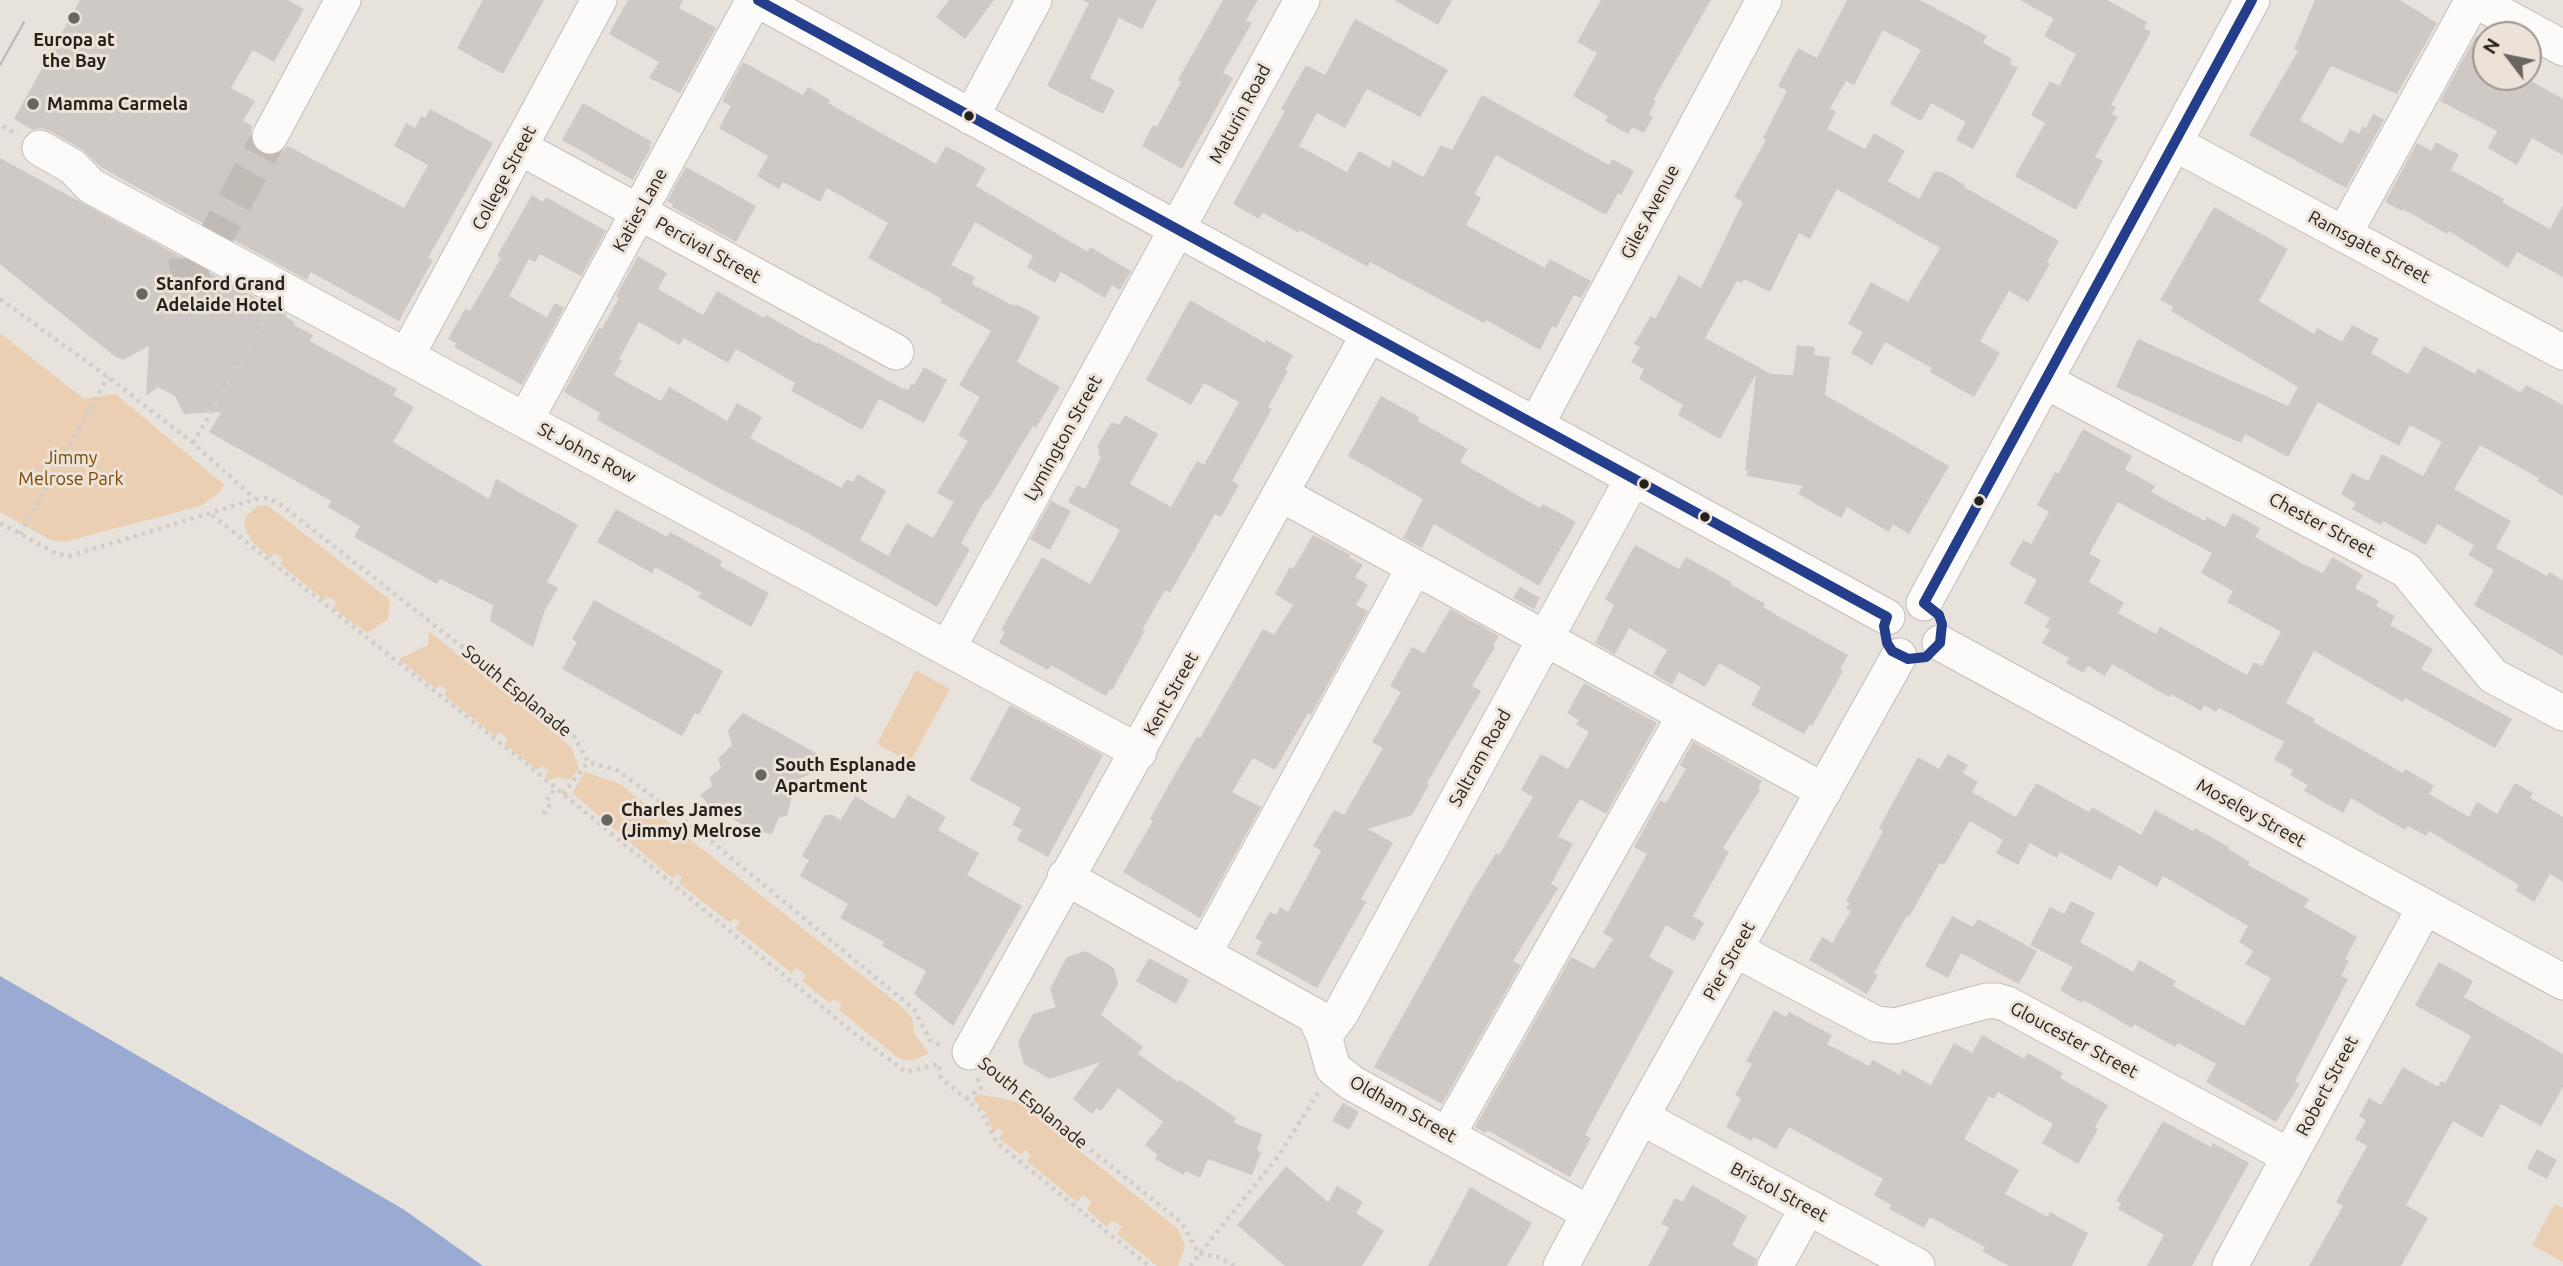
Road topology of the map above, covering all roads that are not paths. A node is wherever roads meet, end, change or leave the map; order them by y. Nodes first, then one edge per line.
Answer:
1 (342, 0) edge
2 (599, 0) edge
3 (756, 0) edge
4 (1034, 0) edge
5 (1302, 0) edge
6 (1765, 0) edge
7 (2252, 0) edge
8 (2474, 0) edge
9 (2563, 48) edge
10 (971, 117) junction
11 (270, 136) tunnel mouth
12 (2174, 143) junction
13 (40, 148) dead end
14 (521, 148) junction
15 (639, 212) junction
16 (1178, 229) junction
17 (2344, 234) junction
18 (1369, 334) junction
19 (896, 352) dead end
20 (2563, 352) edge
21 (407, 355) junction
22 (2045, 381) junction
23 (526, 419) junction
24 (1536, 425) junction
25 (1633, 478) junction
26 (1281, 494) junction
27 (1414, 568) junction
28 (1924, 603) junction
29 (1887, 617) junction
30 (1545, 639) junction
31 (1940, 643) junction
32 (948, 648) junction
33 (1899, 656) junction
34 (2563, 713) edge
35 (1685, 715) junction
36 (1139, 752) junction
37 (1824, 791) junction
38 (1065, 877) junction
39 (2425, 907) junction
40 (1736, 950) junction
41 (1204, 953) junction
42 (2563, 982) edge
43 (970, 1052) road end
44 (1329, 1052) junction
45 (1641, 1117) junction
46 (1448, 1134) junction
47 (2289, 1156) junction
48 (1808, 1207) junction
49 (1589, 1213) junction
50 (1561, 1266) edge
51 (1775, 1266) edge
52 (1917, 1266) edge
53 (2230, 1266) edge

1 - 11 street
2 - 14 street, College Street
3 - 10 street
3 - 15 street, Katies Lane
4 - 10 street
5 - 16 street, Maturin Road
6 - 24 street, Giles Avenue
7 - 12 street
8 - 9 street
8 - 17 street
10 - 16 street
12 - 17 street, Ramsgate Street
12 - 22 street
13 - 21 street, St Johns Row
14 - 15 street, Percival Street
14 - 21 street, College Street
15 - 19 street, Percival Street
15 - 23 street, Katies Lane
16 - 18 street
16 - 32 street, Lymington Street
17 - 20 street, Ramsgate Street
18 - 24 street
18 - 26 street, Kent Street
21 - 23 street, St Johns Row
22 - 28 street
22 - 34 street, Chester Street
23 - 32 street, St Johns Row
24 - 25 street
25 - 29 street
25 - 30 street, Saltram Road
26 - 27 street
26 - 36 street, Kent Street
27 - 30 street
27 - 41 street
28 - 29 street
28 - 31 street
29 - 33 street
30 - 35 street
30 - 44 street, Saltram Road
31 - 33 street
31 - 39 street, Moseley Street
32 - 36 street, St Johns Row
33 - 37 street, Pier Street
35 - 37 street
35 - 46 street
36 - 38 street, Kent Street
37 - 40 street, Pier Street
38 - 41 street, Oldham Street
38 - 43 street, Kent Street
39 - 42 street, Moseley Street
39 - 47 street, Robert Street
40 - 45 street, Pier Street
40 - 47 street, Gloucester Street
41 - 44 street, Oldham Street
44 - 46 street, Oldham Street
45 - 48 street, Bristol Street
45 - 49 street, Pier Street
46 - 49 street, Oldham Street
47 - 53 street, Robert Street
48 - 51 street
48 - 52 street, Bristol Street
49 - 50 street, Pier Street

